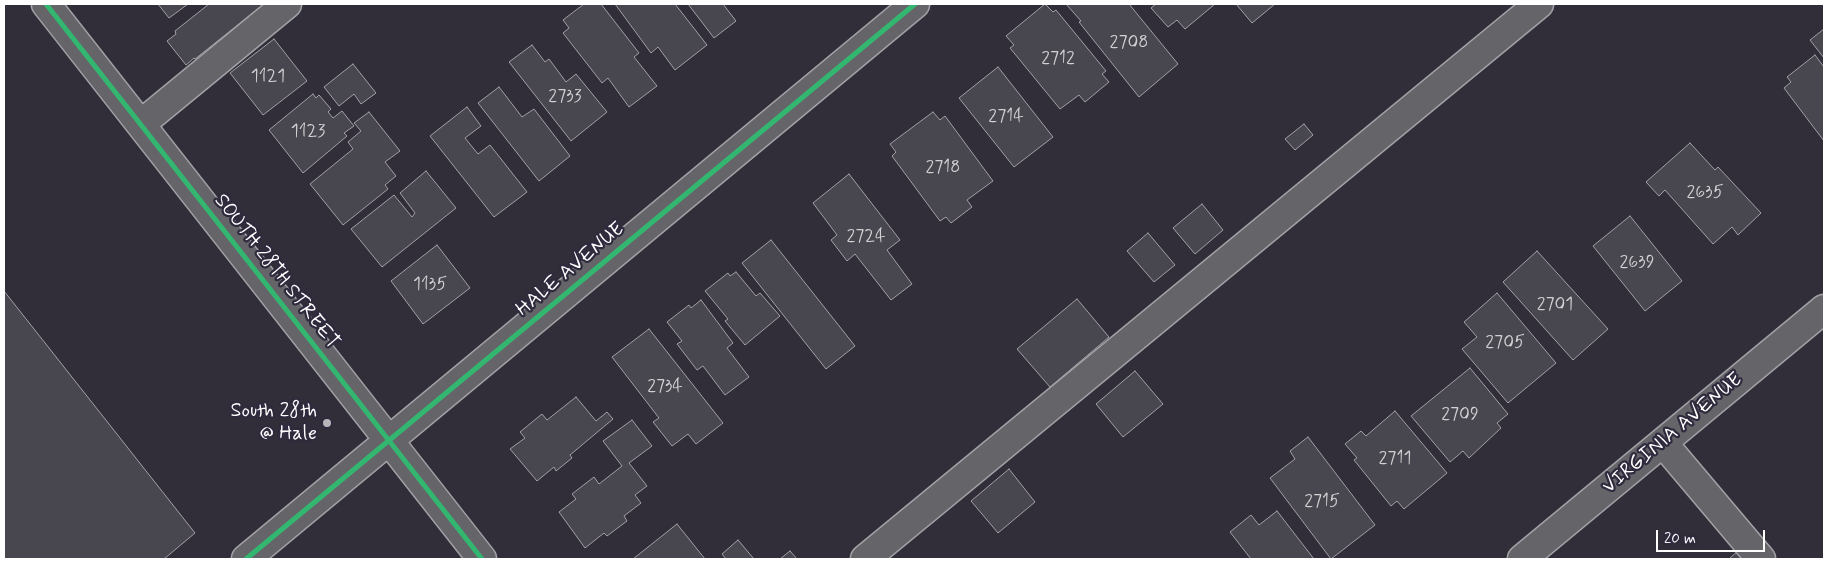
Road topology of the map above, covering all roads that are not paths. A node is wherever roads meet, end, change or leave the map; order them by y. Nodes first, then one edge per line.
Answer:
1 (46, 4) edge
2 (287, 4) edge
3 (915, 4) edge
4 (1539, 4) edge
5 (141, 124) junction
6 (1824, 309) edge
7 (389, 441) junction
8 (1663, 442) junction
9 (246, 559) edge
10 (482, 559) edge
11 (865, 559) edge
12 (1522, 559) edge
13 (1762, 559) edge

1 - 5 street, SOUTH 28TH STREET
2 - 5 street
3 - 7 street, HALE AVENUE
4 - 11 street
5 - 7 street, SOUTH 28TH STREET
6 - 8 street, VIRGINIA AVENUE
7 - 9 street, HALE AVENUE
7 - 10 street, SOUTH 28TH STREET
8 - 12 street, VIRGINIA AVENUE
8 - 13 street

